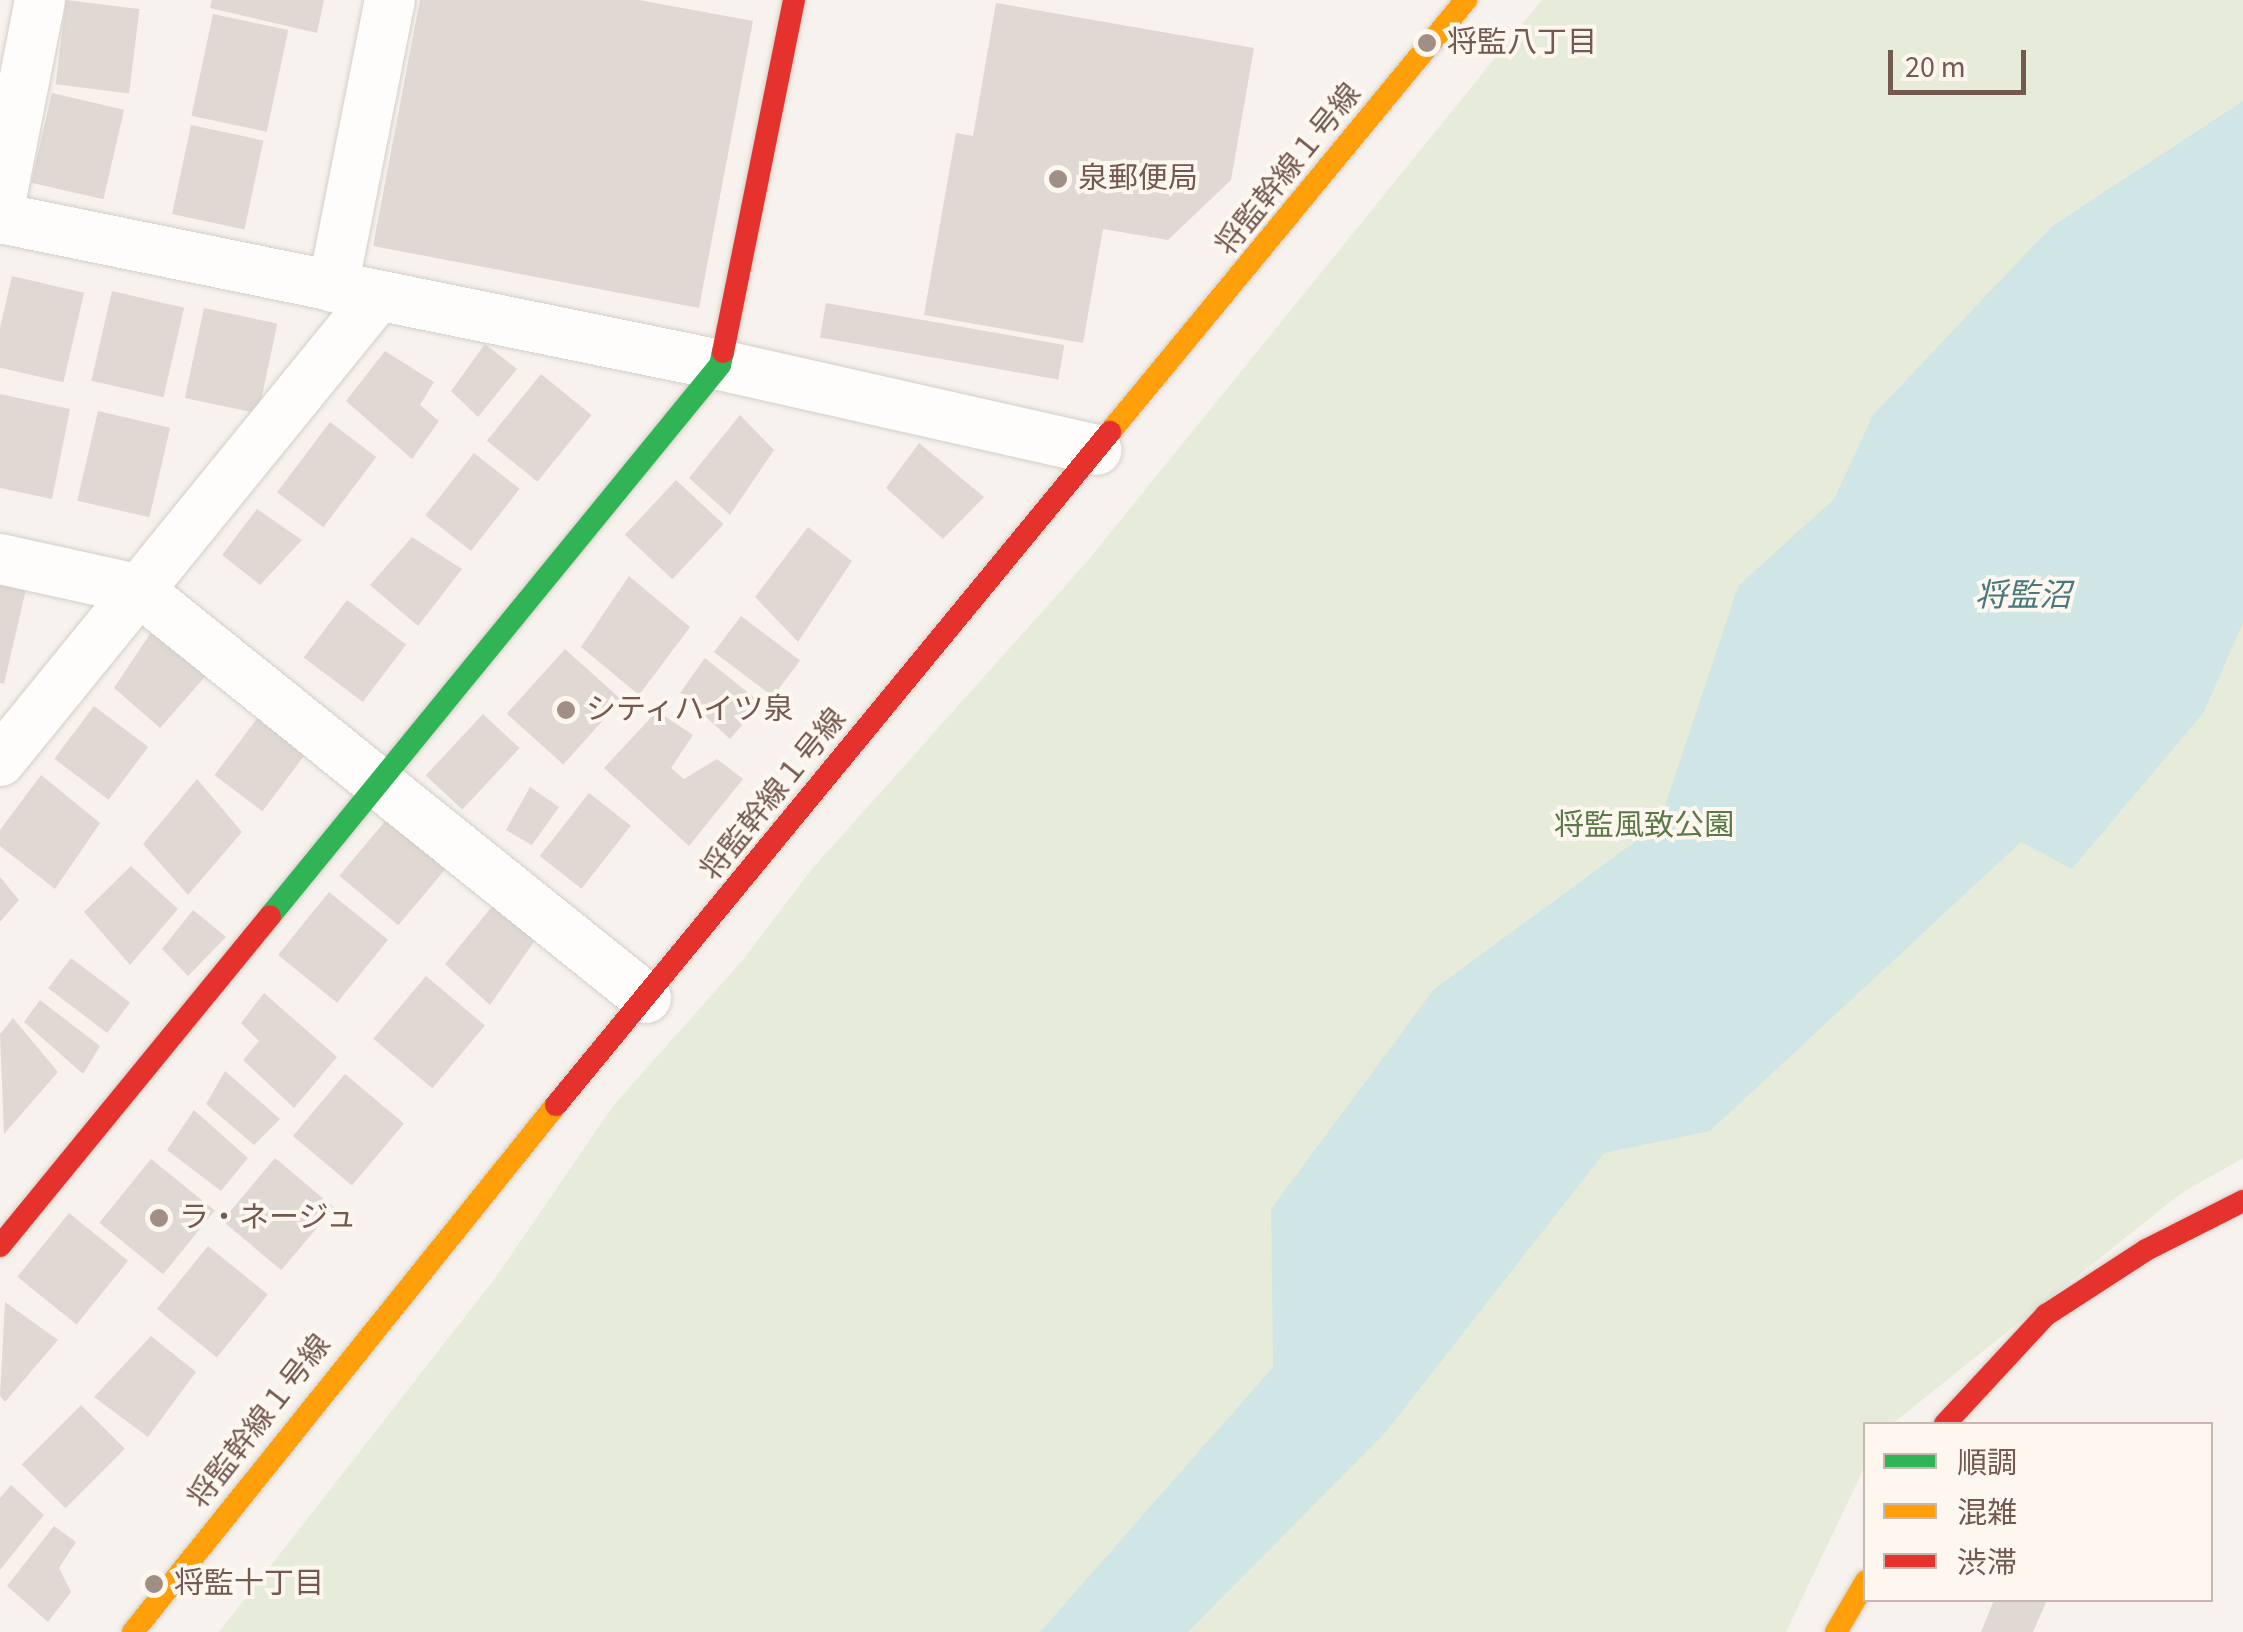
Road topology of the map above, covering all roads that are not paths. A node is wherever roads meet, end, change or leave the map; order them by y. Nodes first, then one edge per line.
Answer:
1 (40, 0) edge
2 (390, 0) edge
3 (794, 0) edge
4 (1466, 0) edge
5 (0, 204) edge
6 (0, 218) edge
7 (356, 291) junction
8 (720, 365) junction
9 (1098, 450) junction
10 (0, 559) edge
11 (137, 589) junction
12 (0, 761) edge
13 (378, 783) junction
14 (646, 998) junction
15 (2243, 1201) edge
16 (0, 1246) edge
17 (1948, 1422) edge
18 (1863, 1586) edge
19 (133, 1632) edge
20 (1836, 1632) edge

1 - 5 street
2 - 7 street
3 - 8 street
4 - 9 street, 将監幹線１号線
6 - 7 street
7 - 8 street
7 - 11 street
8 - 9 street
8 - 13 street
9 - 14 street, 将監幹線１号線
10 - 11 street
11 - 12 street
11 - 13 street
13 - 14 street
13 - 16 street
14 - 19 street, 将監幹線１号線
15 - 17 street
18 - 20 street

